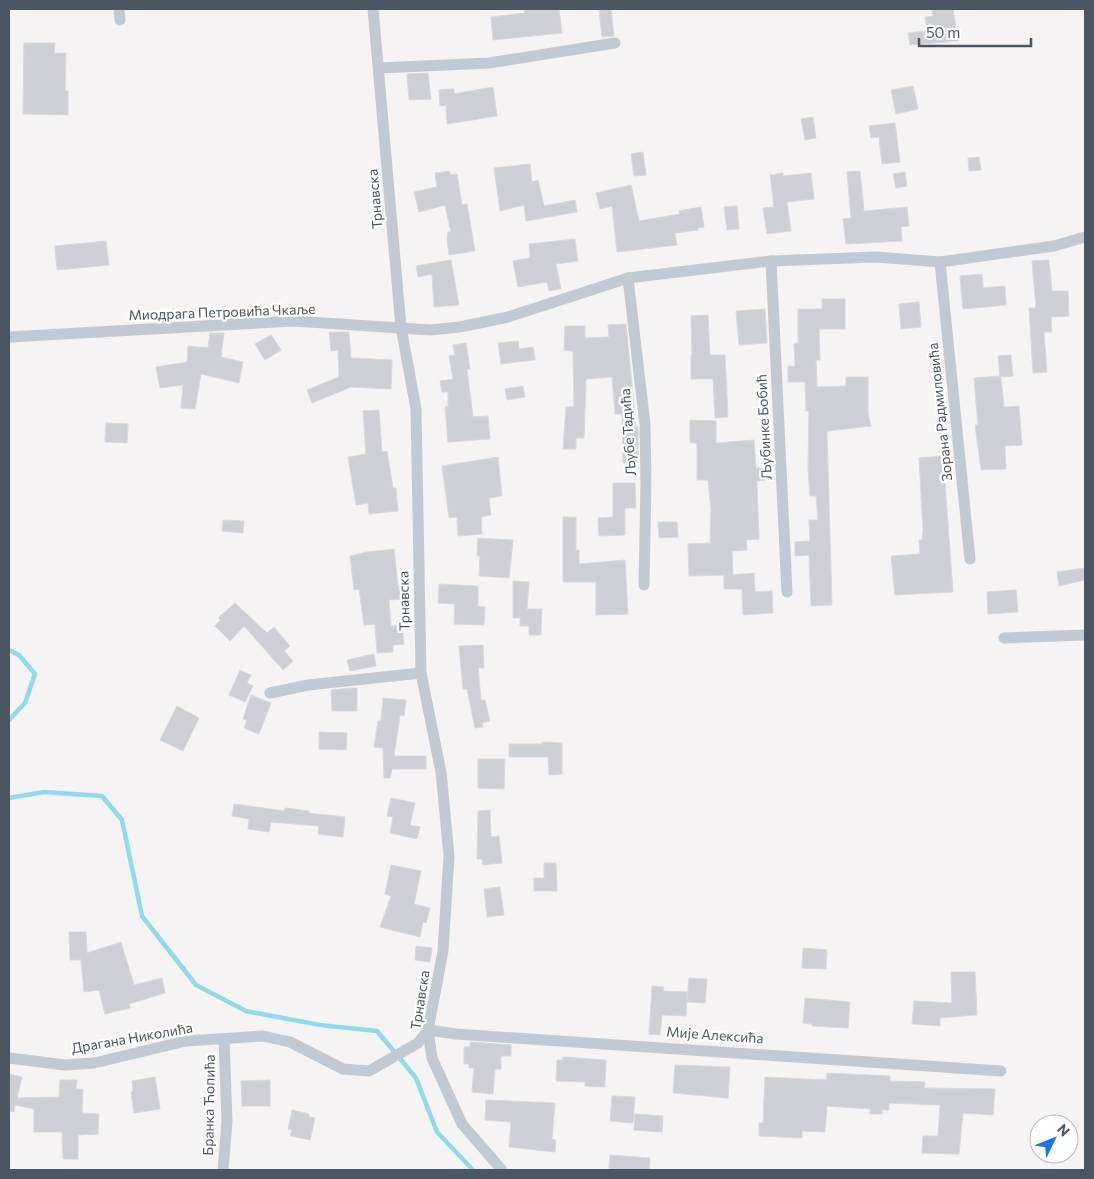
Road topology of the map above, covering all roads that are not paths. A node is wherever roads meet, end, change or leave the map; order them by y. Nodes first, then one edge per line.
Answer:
1 (373, 9) edge
2 (615, 43) dead end
3 (379, 68) junction
4 (1085, 237) edge
5 (771, 261) junction
6 (940, 262) junction
7 (628, 278) junction
8 (401, 327) junction
9 (9, 337) edge
10 (970, 559) dead end
11 (644, 585) dead end
12 (786, 592) dead end
13 (1085, 635) edge
14 (1004, 638) dead end
15 (421, 673) junction
16 (270, 693) dead end
17 (428, 1030) junction
18 (224, 1039) junction
19 (9, 1058) edge
20 (1001, 1071) dead end
21 (223, 1170) edge
22 (502, 1170) edge

1 - 3 street, Трнавска
2 - 3 street
3 - 8 street, Трнавска
4 - 6 street, Миодрага Петровића Чкаље
5 - 6 street, Миодрага Петровића Чкаље
5 - 7 street, Миодрага Петровића Чкаље
5 - 12 street, Љубинке Бобић
6 - 10 street, Зорана Радмиловића
7 - 8 street, Миодрага Петровића Чкаље
7 - 11 street, Љубе Тадића
8 - 9 street, Миодрага Петровића Чкаље
8 - 15 street, Трнавска
13 - 14 street
15 - 16 street
15 - 17 street, Трнавска
17 - 18 street, Драгана Николића
17 - 20 street, Мије Алексића
17 - 22 street, Трнавска
18 - 19 street, Драгана Николића
18 - 21 street, Бранка Ћопића

